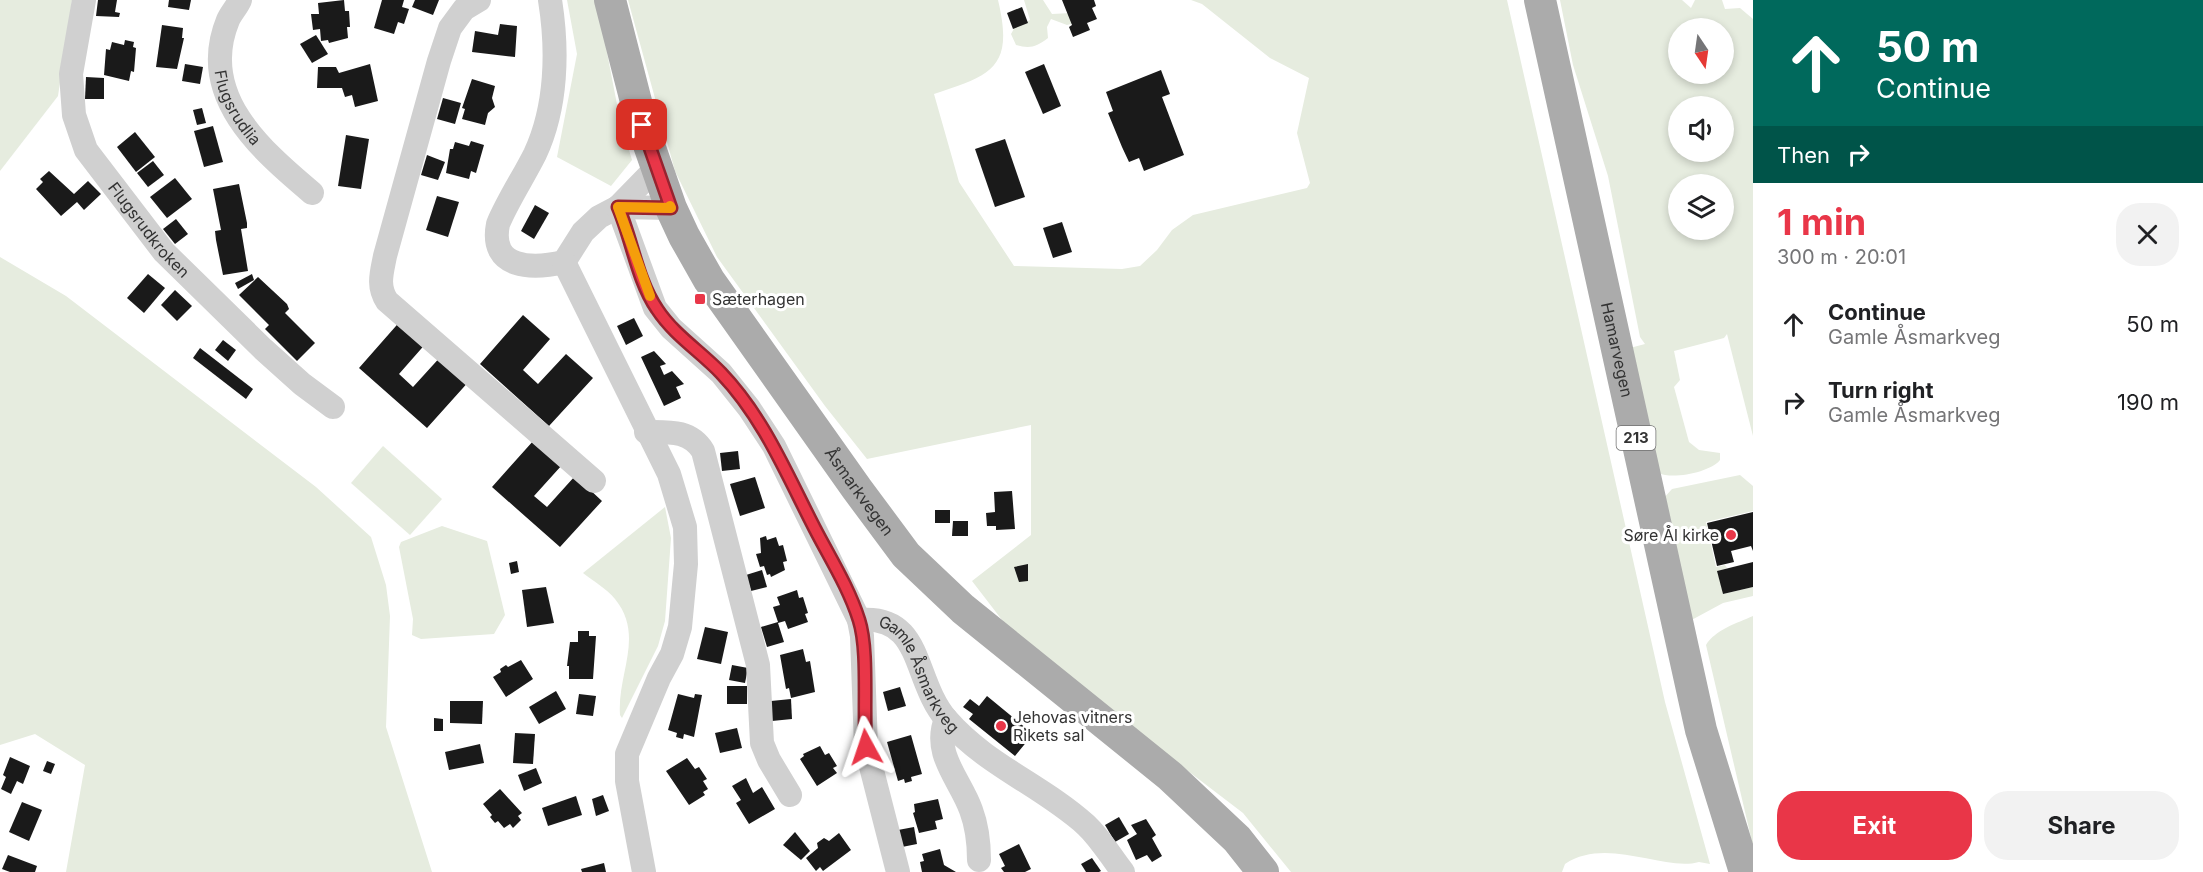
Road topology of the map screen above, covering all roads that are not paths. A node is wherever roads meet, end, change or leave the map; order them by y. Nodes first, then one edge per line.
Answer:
1 (84, 0) edge
2 (240, 0) edge
3 (479, 0) edge
4 (550, 0) edge
5 (610, 0) edge
6 (1540, 0) edge
7 (656, 168) junction
8 (312, 193) dead end
9 (618, 207) junction
10 (671, 208) junction
11 (564, 262) junction
12 (333, 407) dead end
13 (646, 432) junction
14 (594, 481) dead end
15 (859, 620) junction
16 (946, 719) junction
17 (790, 795) dead end
18 (979, 860) dead end
19 (644, 872) edge
20 (898, 872) edge
21 (1123, 872) edge
22 (1263, 872) edge
23 (1745, 872) edge

1 - 12 street, Flugsrudkroken
2 - 8 street, Flugsrudlia
3 - 14 street
4 - 11 street
5 - 7 main road, Åsmarkvegen
6 - 23 main road, Hamarvegen / 213
7 - 9 street
7 - 10 main road, Åsmarkvegen
9 - 10 street
9 - 11 street
9 - 15 street, Gamle Åsmarkveg
10 - 22 main road, Åsmarkvegen
11 - 13 street
13 - 17 street
13 - 19 street
15 - 16 street, Gamle Åsmarkveg
15 - 20 street
16 - 18 street
16 - 21 street, Gamle Åsmarkveg

